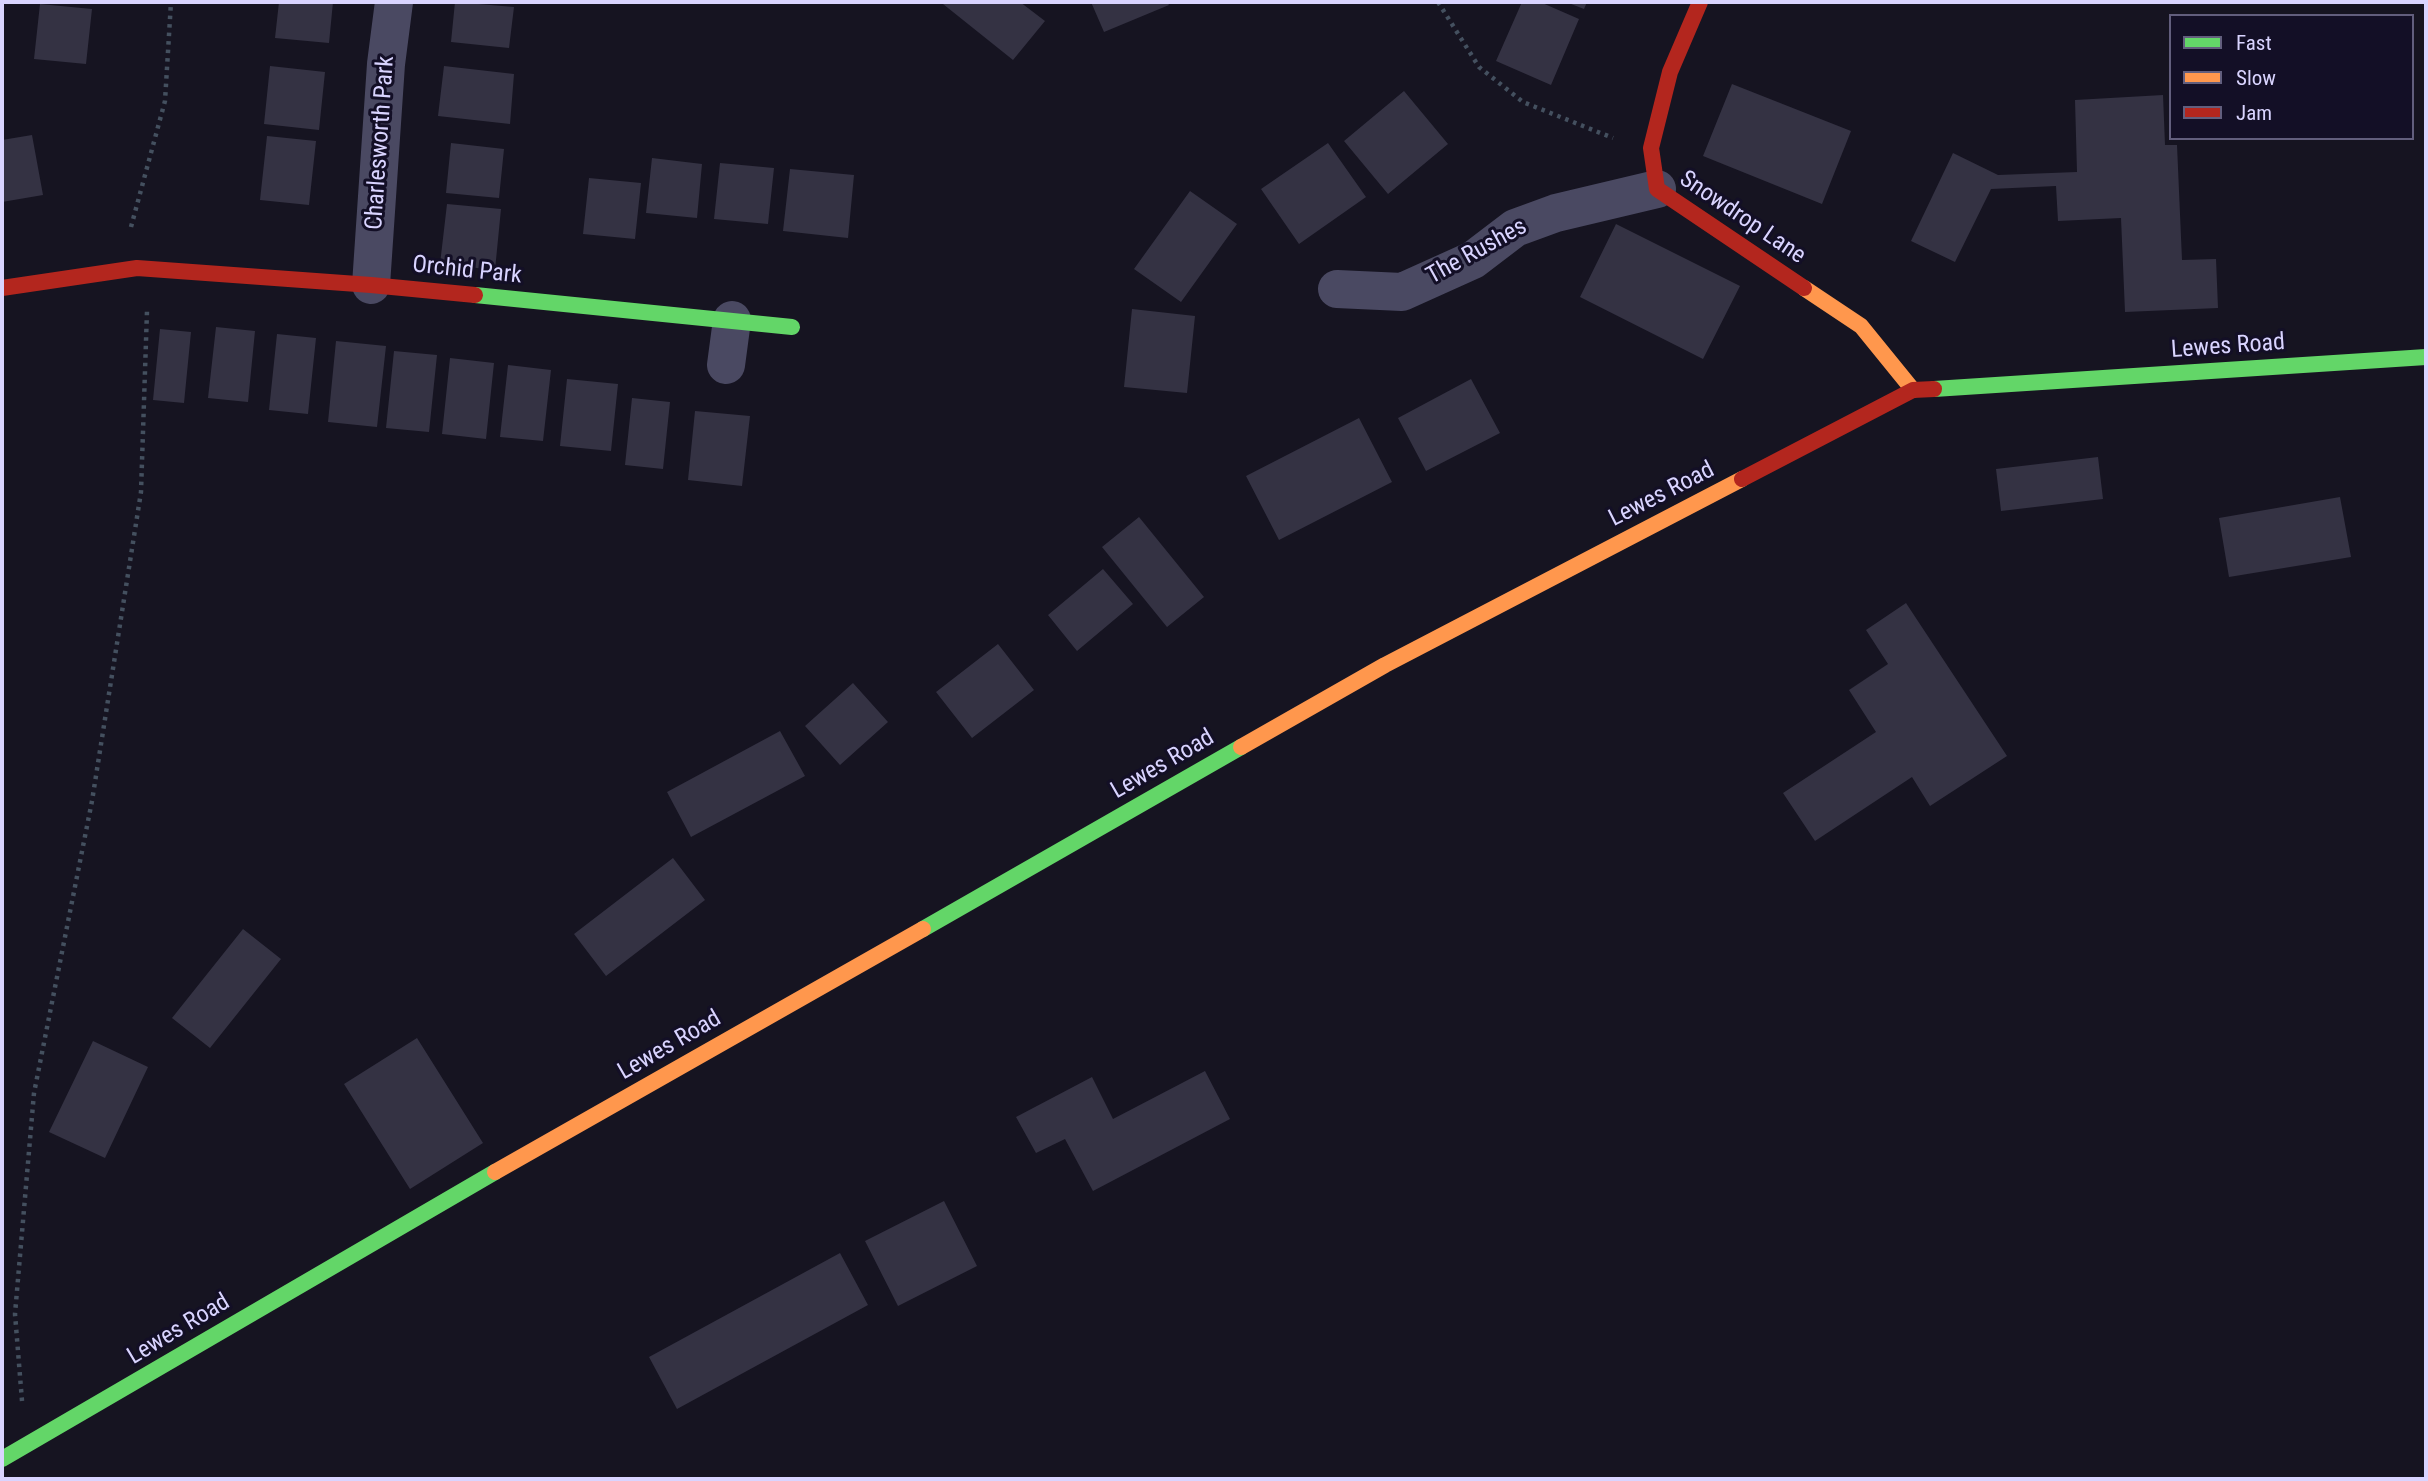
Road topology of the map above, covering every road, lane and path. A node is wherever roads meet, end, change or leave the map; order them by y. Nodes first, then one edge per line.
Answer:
1 (171, 2) edge
2 (394, 2) edge
3 (1438, 2) edge
4 (1700, 2) edge
5 (1651, 148) junction
6 (1657, 189) junction
7 (137, 268) junction
8 (371, 285) junction
9 (2, 288) edge
10 (1337, 289) dead end
11 (732, 320) junction
12 (792, 327) dead end
13 (2426, 357) edge
14 (726, 365) dead end
15 (1913, 390) junction
16 (26, 1446) junction
17 (2, 1460) edge

1 - 7 path
2 - 8 street, Charlesworth Park
3 - 5 path
4 - 5 main road, Snowdrop Lane
5 - 6 main road, Snowdrop Lane
6 - 10 street, The Rushes
6 - 15 main road, Snowdrop Lane
7 - 8 main road, Orchid Park
7 - 9 main road, Orchid Park
7 - 16 path
8 - 11 main road, Orchid Park
11 - 12 main road, Orchid Park
11 - 14 street
13 - 15 main road, Lewes Road
15 - 16 main road, Lewes Road
16 - 17 main road, Lewes Road

